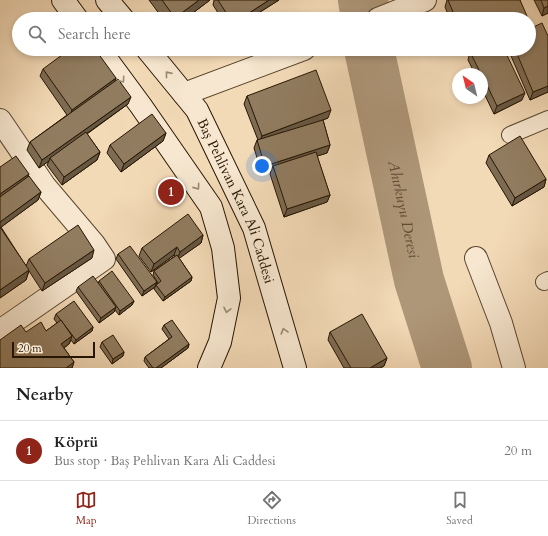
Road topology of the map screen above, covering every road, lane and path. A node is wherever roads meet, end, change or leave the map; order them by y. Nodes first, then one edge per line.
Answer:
1 (63, 0) edge
2 (107, 0) edge
3 (425, 0) edge
4 (72, 12) edge
5 (117, 12) edge
6 (395, 12) edge
7 (104, 56) edge
8 (153, 56) edge
9 (285, 56) edge
10 (184, 94) junction
11 (548, 119) edge
12 (0, 120) edge
13 (510, 135) dead end
14 (476, 258) dead end
15 (0, 331) edge
16 (209, 368) edge
17 (295, 368) edge
18 (514, 368) edge

1 - 4 main road
2 - 5 main road
3 - 6 main road
7 -> 16 main road, Baş Pehlivan Kara Ali Caddesi
10 -> 8 main road, Baş Pehlivan Kara Ali Caddesi
9 - 10 main road
17 -> 10 main road, Baş Pehlivan Kara Ali Caddesi
11 - 13 lane
12 - 15 main road
14 - 18 main road

